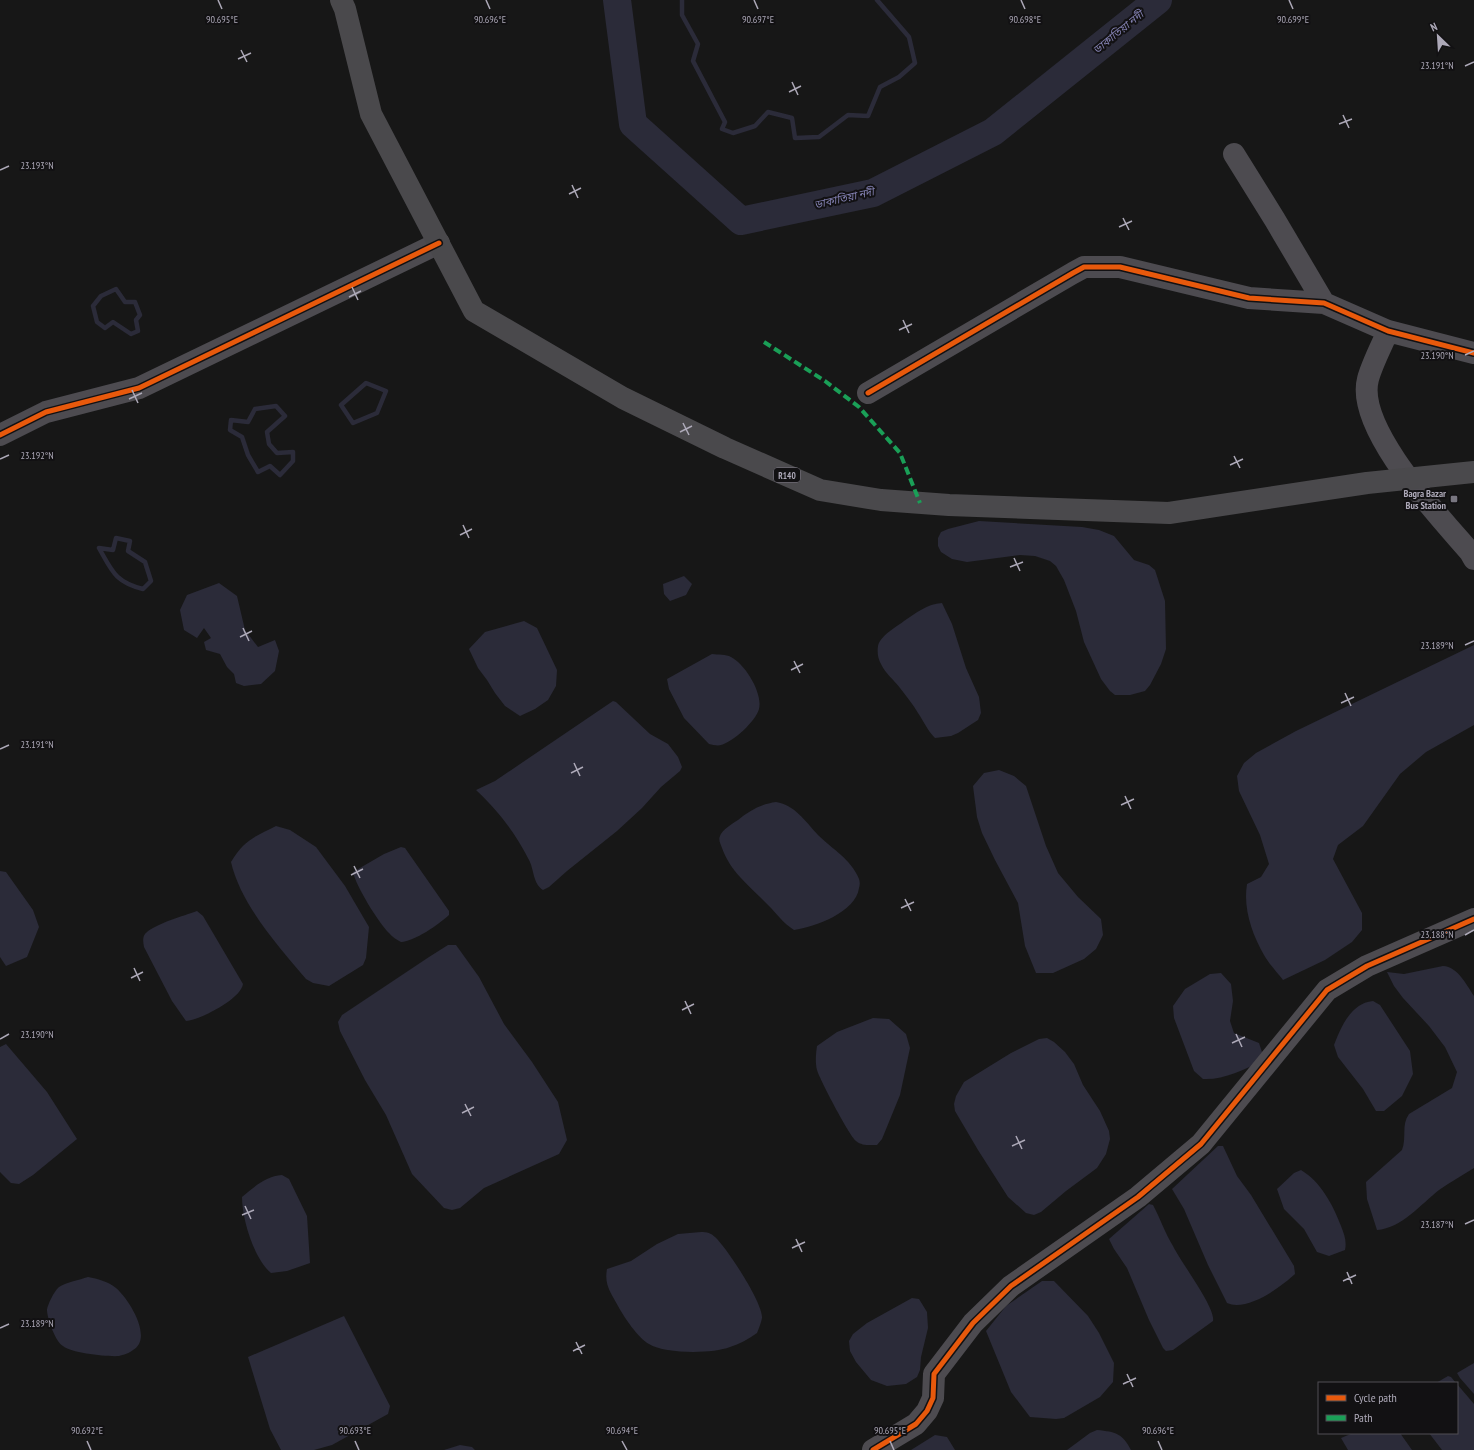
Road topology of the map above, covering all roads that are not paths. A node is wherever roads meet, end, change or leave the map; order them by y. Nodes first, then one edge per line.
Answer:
1 (341, 0) edge
2 (1234, 154) dead end
3 (439, 243) junction
4 (1324, 303) junction
5 (1388, 331) junction
6 (1474, 353) edge
7 (868, 393) dead end
8 (0, 435) edge
9 (1474, 472) edge
10 (1408, 480) junction
11 (1474, 559) edge
12 (1474, 919) edge
13 (873, 1450) edge

1 - 3 main road, R140
2 - 4 street
3 - 8 street
3 - 10 main road, R140
4 - 5 street
4 - 7 street
5 - 6 street
5 - 10 street
9 - 10 main road, R140
10 - 11 street
12 - 13 street

